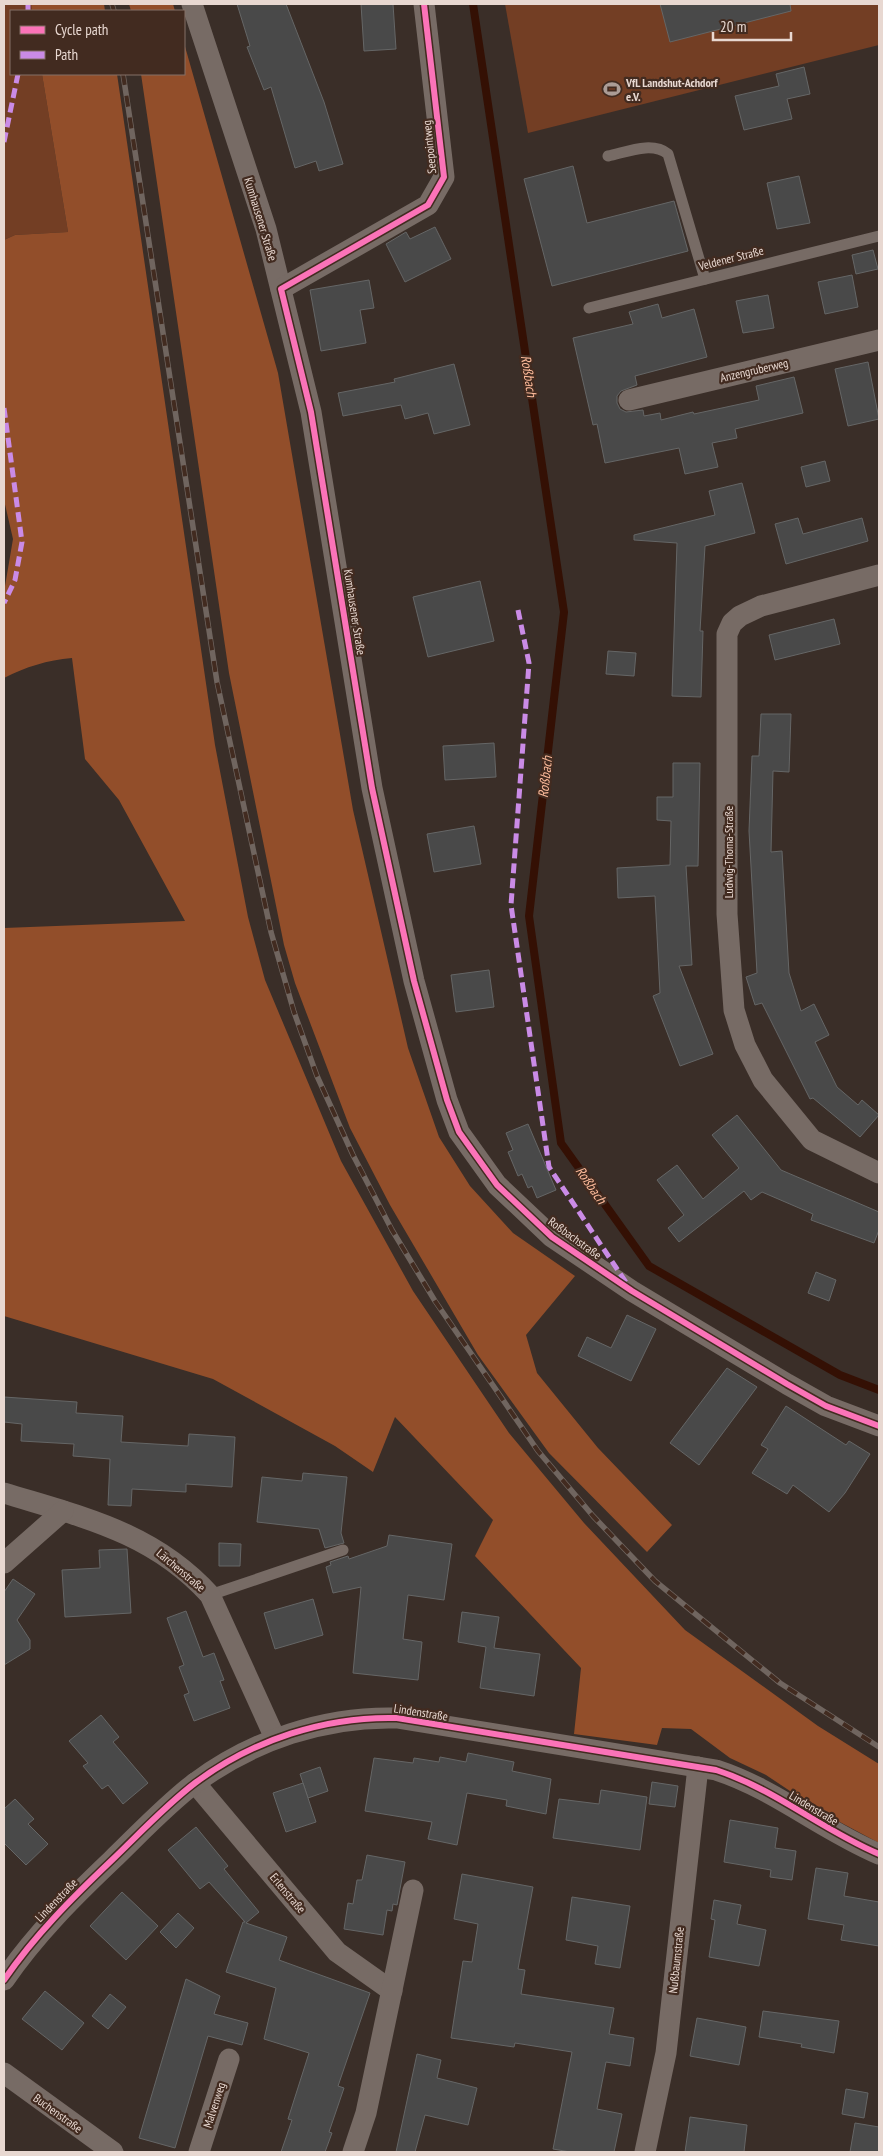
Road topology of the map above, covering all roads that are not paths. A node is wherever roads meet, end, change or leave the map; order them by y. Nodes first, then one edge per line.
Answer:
1 (192, 4) edge
2 (424, 4) edge
3 (608, 156) dead end
4 (879, 236) edge
5 (705, 279) junction
6 (281, 289) junction
7 (588, 308) dead end
8 (879, 340) edge
9 (629, 400) dead end
10 (879, 575) edge
11 (405, 940) joint
12 (879, 1173) edge
13 (879, 1426) edge
14 (4, 1493) edge
15 (62, 1511) junction
16 (343, 1550) dead end
17 (4, 1563) edge
18 (210, 1595) junction
19 (275, 1738) junction
20 (698, 1767) junction
21 (195, 1783) junction
22 (879, 1854) edge
23 (413, 1890) dead end
24 (4, 1980) edge
25 (392, 1991) junction
26 (229, 2059) dead end
27 (4, 2073) edge
28 (113, 2152) edge
29 (199, 2152) edge
30 (353, 2152) edge
31 (645, 2152) edge

1 - 6 street, Kumhausener Straße
2 - 6 street, Seepointweg
3 - 5 lane
4 - 5 lane, Veldener Straße
5 - 7 lane, Veldener Straße
6 - 11 street, Kumhausener Straße
8 - 9 street, Anzengruberweg
10 - 12 street, Ludwig-Thoma-Straße
11 - 13 street, Roßbachstraße
14 - 15 street, Lärchenstraße
15 - 17 street
15 - 18 street, Lärchenstraße
16 - 18 lane
18 - 19 street, Lärchenstraße
19 - 20 street, Lindenstraße
19 - 21 street, Lindenstraße
20 - 22 street, Lindenstraße
20 - 31 street, Nußbaumstraße
21 - 24 street, Lindenstraße
21 - 25 street, Erlenstraße
23 - 25 street
25 - 30 street
26 - 29 street, Malvenweg
27 - 28 street, Buchenstraße

